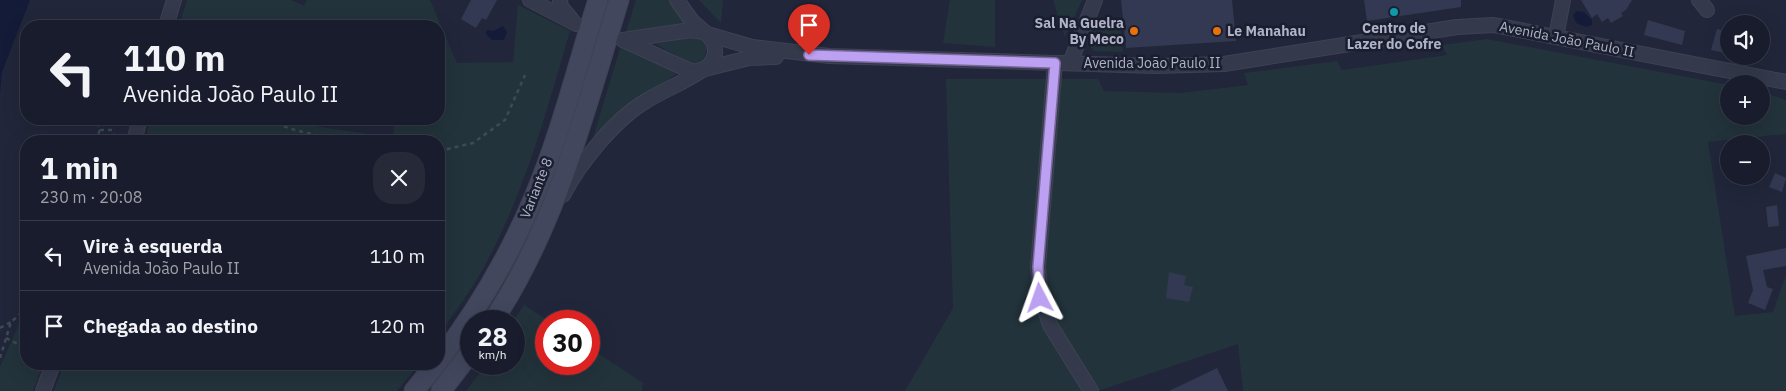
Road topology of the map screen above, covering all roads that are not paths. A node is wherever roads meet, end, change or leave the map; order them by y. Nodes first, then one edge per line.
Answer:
1 (174, 0) edge
2 (530, 0) edge
3 (560, 0) edge
4 (598, 0) edge
5 (619, 0) edge
6 (677, 0) edge
7 (1095, 0) edge
8 (1564, 0) edge
9 (168, 20) edge
10 (706, 33) junction
11 (1556, 37) junction
12 (809, 55) junction
13 (1055, 63) junction
14 (1070, 63) junction
15 (702, 70) junction
16 (1786, 82) edge
17 (538, 240) junction
18 (501, 310) edge
19 (445, 352) edge
20 (460, 366) edge
21 (51, 370) edge
22 (431, 370) edge
23 (43, 391) edge
24 (414, 391) edge
25 (441, 391) edge
26 (1091, 391) edge

1 - 9 street
2 - 3 street
4 - 19 main road, Variante 8
5 - 17 main road, Variante 8
6 - 10 street
7 - 14 street
8 - 11 street
10 - 12 street
10 - 15 street
10 - 15 street
11 - 14 street, Avenida João Paulo II
11 - 16 street, Avenida João Paulo II
12 - 13 street, Avenida João Paulo II
12 - 15 street
13 - 14 street, Avenida João Paulo II
13 - 26 street
15 - 17 street
17 - 18 main road, Variante 8
20 - 25 main road
21 - 23 street
22 - 24 main road

